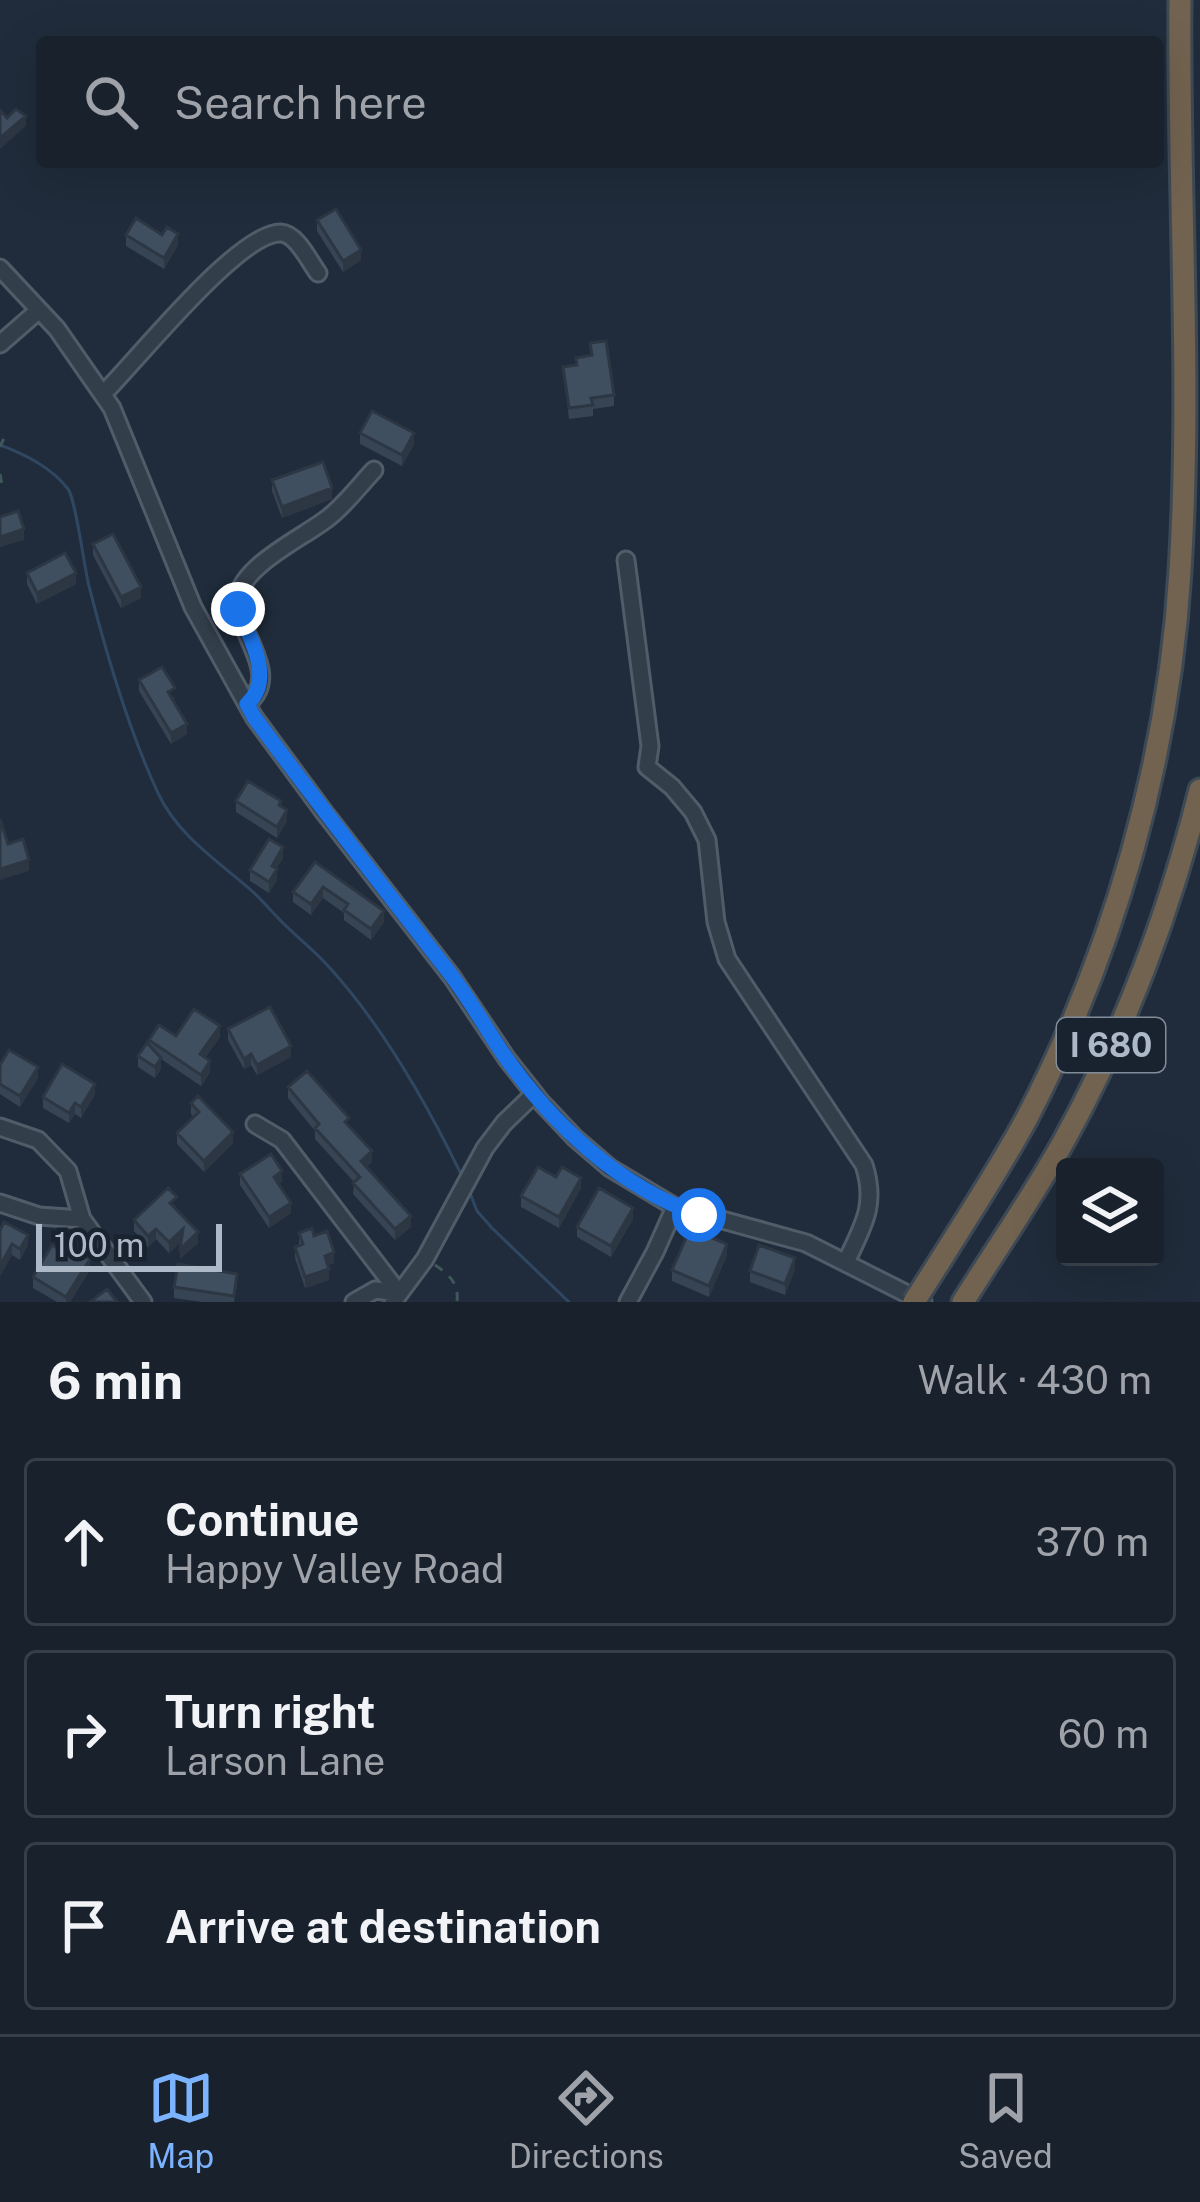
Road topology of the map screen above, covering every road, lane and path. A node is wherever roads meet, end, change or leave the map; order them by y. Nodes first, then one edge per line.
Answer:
1 (1180, 0) edge
2 (0, 268) edge
3 (318, 273) dead end
4 (39, 310) junction
5 (0, 344) edge
6 (103, 394) junction
7 (4, 438) dead end
8 (0, 447) edge
9 (374, 470) dead end
10 (0, 474) edge
11 (3, 490) dead end
12 (626, 560) dead end
13 (247, 704) junction
14 (1200, 790) edge
15 (534, 1094) junction
16 (255, 1124) dead end
17 (0, 1127) edge
18 (0, 1203) edge
19 (675, 1207) junction
20 (82, 1219) junction
21 (425, 1258) junction
22 (846, 1262) junction
23 (396, 1298) edge
24 (143, 1302) edge
25 (354, 1302) edge
26 (457, 1302) edge
27 (628, 1302) edge
28 (918, 1302) edge
29 (963, 1302) edge

1 - 28 highway, I 680, bridge
2 - 4 street
3 - 6 street
4 - 5 street
4 - 6 street
6 - 13 street
7 - 8 path
9 - 13 street
10 - 11 path
12 - 22 street
13 - 15 street
14 - 29 highway, I 680
15 - 19 street
15 - 21 street
16 - 23 street
17 - 20 street
18 - 20 street
19 - 22 street
19 - 27 street
20 - 24 street
21 - 23 street
21 - 26 path
22 - 28 street
23 - 25 street

